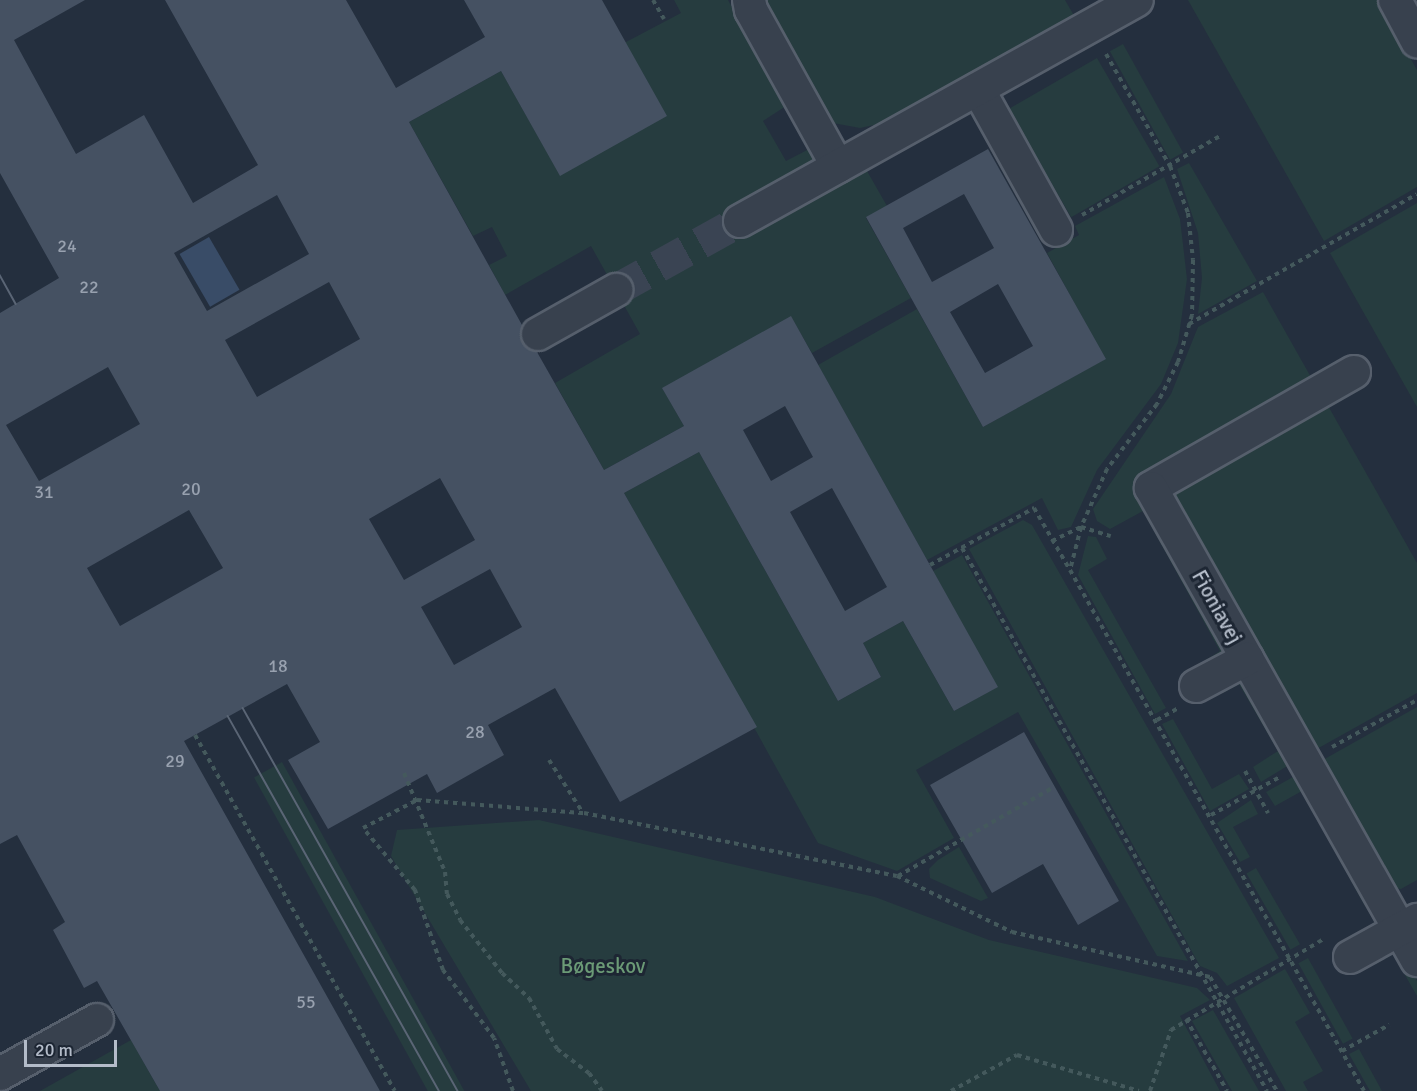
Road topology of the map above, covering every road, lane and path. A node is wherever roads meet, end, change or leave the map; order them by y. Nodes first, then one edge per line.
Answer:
1 (653, 0) edge
2 (749, 0) edge
3 (1137, 0) edge
4 (1402, 3) edge
5 (664, 19) dead end
6 (1417, 41) edge
7 (978, 89) junction
8 (1220, 136) dead end
9 (838, 167) junction
10 (1417, 194) edge
11 (740, 221) tunnel mouth
12 (1068, 223) joint
13 (616, 290) tunnel mouth
14 (1189, 325) dead end
15 (537, 334) dead end
16 (1354, 372) dead end
17 (1111, 536) dead end
18 (1052, 541) junction
19 (962, 548) junction
20 (930, 565) dead end
21 (1070, 570) dead end
22 (1247, 659) junction
23 (1196, 686) dead end
24 (195, 735) dead end
25 (549, 760) dead end
26 (1245, 771) dead end
27 (404, 773) dead end
28 (1052, 788) dead end
29 (417, 800) junction
30 (584, 813) junction
31 (1268, 813) dead end
32 (897, 876) junction
33 (1408, 924) edge
34 (1339, 947) joint
35 (1417, 960) edge
36 (1201, 975) junction
37 (1224, 996) junction
38 (1216, 1001) junction
39 (1186, 1018) junction
40 (97, 1020) dead end
41 (1389, 1025) dead end
42 (1342, 1051) dead end
43 (0, 1074) edge
44 (395, 1091) edge
45 (513, 1091) edge
46 (602, 1091) edge
47 (951, 1091) edge
48 (1139, 1091) edge
49 (1150, 1091) edge
50 (1227, 1091) edge
51 (1267, 1091) edge
52 (1277, 1091) edge

1 - 5 path
2 - 9 street
3 - 7 street
4 - 6 street
7 - 9 street
7 - 12 street
8 - 12 path
9 - 11 street
10 - 14 path
13 - 15 street
16 - 22 street, Fioniavej
17 - 18 path
18 - 19 path
18 - 21 path
19 - 20 path
19 - 36 path
22 - 23 street
22 - 33 street, Fioniavej
24 - 44 path
25 - 30 path
26 - 31 path
27 - 29 path
28 - 32 path
29 - 30 path
29 - 45 path
29 - 46 path
30 - 32 path
32 - 36 path
33 - 34 street
33 - 35 street, Fioniavej
34 - 37 path
36 - 37 path
36 - 38 path
37 - 38 path
37 - 52 path
38 - 39 path
38 - 51 path
39 - 49 path
39 - 50 path
40 - 43 street
41 - 42 path
47 - 48 path

